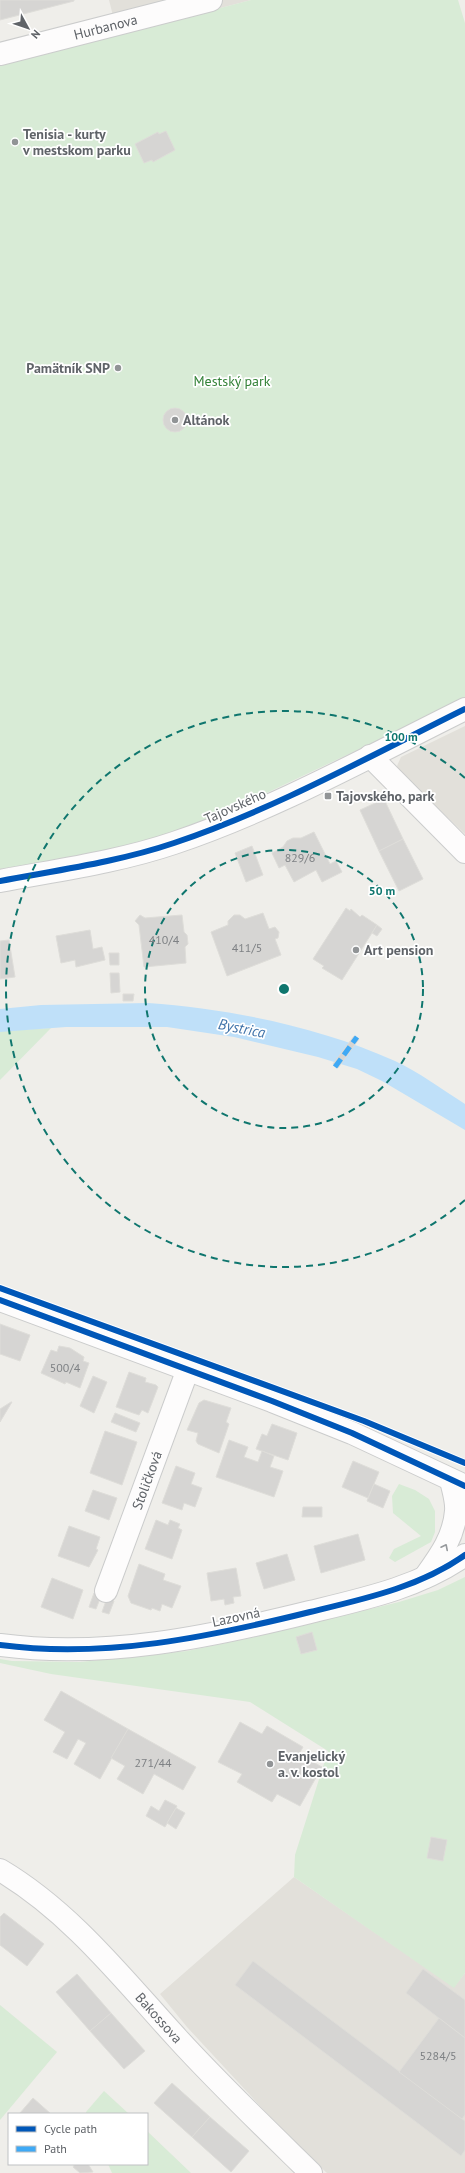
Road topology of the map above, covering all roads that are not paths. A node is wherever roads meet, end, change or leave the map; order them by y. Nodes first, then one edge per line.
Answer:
1 (211, 0) edge
2 (0, 54) edge
3 (465, 709) edge
4 (370, 756) junction
5 (465, 852) edge
6 (0, 881) edge
7 (0, 1300) edge
8 (188, 1369) junction
9 (458, 1483) edge
10 (465, 1555) edge
11 (423, 1579) junction
12 (106, 1591) dead end
13 (0, 1645) edge
14 (0, 1870) edge
15 (311, 2173) edge

1 - 2 street, Hurbanova
3 - 4 street, Tajovského
4 - 5 street
4 - 6 street, Tajovského
7 - 8 street
8 - 9 street
8 - 12 street, Stoličková
11 -> 9 street
10 - 11 street, Lazovná
11 - 13 street, Lazovná
14 - 15 street, Bakossova

